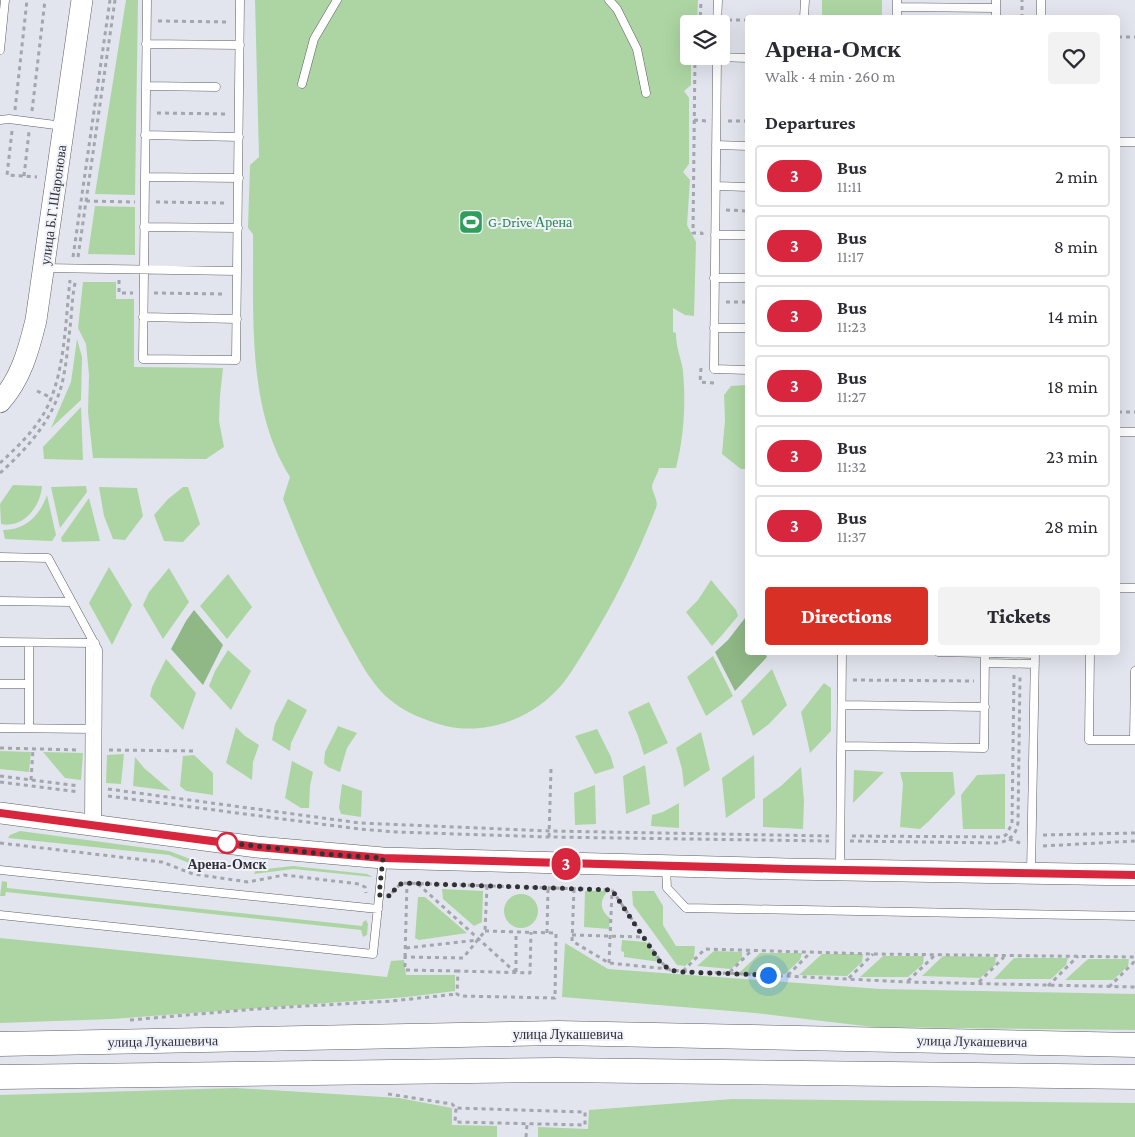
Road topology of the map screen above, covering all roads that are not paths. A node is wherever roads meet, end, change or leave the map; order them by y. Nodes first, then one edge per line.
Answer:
1 (6, 0) edge
2 (82, 0) edge
3 (147, 0) edge
4 (240, 0) edge
5 (337, 0) edge
6 (609, 0) edge
7 (718, 0) edge
8 (804, 0) edge
9 (1041, 0) edge
10 (897, 3) edge
11 (996, 4) edge
12 (717, 15) edge
13 (804, 15) edge
14 (1041, 15) edge
15 (146, 44) junction
16 (240, 45) junction
17 (0, 50) edge
18 (730, 57) edge
19 (745, 58) edge
20 (717, 65) edge
21 (302, 84) dead end
22 (146, 86) junction
23 (216, 87) dead end
24 (646, 93) dead end
25 (0, 120) edge
26 (63, 126) junction
27 (145, 135) junction
28 (239, 137) junction
29 (1120, 142) edge
30 (1135, 142) edge
31 (716, 146) junction
32 (745, 146) edge
33 (145, 177) junction
34 (238, 178) junction
35 (716, 186) junction
36 (745, 187) edge
37 (144, 227) junction
38 (238, 228) junction
39 (715, 235) junction
40 (745, 235) edge
41 (44, 268) junction
42 (144, 269) junction
43 (238, 270) junction
44 (714, 278) junction
45 (745, 278) edge
46 (143, 317) junction
47 (237, 319) junction
48 (714, 328) junction
49 (745, 328) edge
50 (745, 370) edge
51 (0, 402) edge
52 (1120, 432) edge
53 (1135, 432) edge
54 (0, 557) edge
55 (1120, 588) edge
56 (1135, 588) edge
57 (0, 601) edge
58 (71, 602) junction
59 (0, 642) edge
60 (30, 643) junction
61 (93, 643) junction
62 (842, 655) edge
63 (985, 655) edge
64 (1035, 655) edge
65 (1090, 655) edge
66 (985, 663) junction
67 (1035, 664) junction
68 (1135, 671) edge
69 (0, 684) edge
70 (29, 684) junction
71 (842, 705) junction
72 (985, 706) junction
73 (0, 728) edge
74 (29, 728) junction
75 (94, 729) junction
76 (1135, 740) edge
77 (841, 746) junction
78 (0, 813) edge
79 (93, 825) junction
80 (383, 858) junction
81 (666, 866) junction
82 (0, 870) edge
83 (840, 870) junction
84 (1031, 873) junction
85 (1135, 875) edge
86 (378, 910) junction
87 (0, 915) edge
88 (1135, 916) edge
89 (0, 1044) edge
90 (1135, 1045) edge
91 (0, 1077) edge
92 (1135, 1077) edge

1 - 17 lane
2 - 26 street, улица Б.Г.Шаронова
3 - 15 lane
4 - 16 lane
5 - 21 lane
6 - 24 lane
7 - 12 lane
8 - 13 lane
9 - 14 lane
10 - 11 lane
15 - 16 lane
15 - 22 lane
16 - 28 lane
18 - 19 lane
20 - 31 lane
22 - 23 lane
22 - 27 lane
25 - 26 lane
26 - 41 street, улица Б.Г.Шаронова
27 - 28 lane
27 - 33 lane
28 - 34 lane
29 - 30 lane
31 - 32 lane
31 - 35 lane
33 - 34 lane
33 - 37 lane
34 - 38 lane
35 - 36 lane
35 - 39 lane
37 - 38 lane
37 - 42 lane
38 - 43 lane
39 - 40 lane
39 - 44 lane
41 - 42 lane
41 - 51 street, улица Б.Г.Шаронова
42 - 43 lane
42 - 46 lane
43 - 47 lane
44 - 45 lane
44 - 48 lane
46 - 47 lane
46 - 47 lane
48 - 49 lane
48 - 50 lane
52 - 53 lane
54 - 58 lane
55 - 56 lane
57 - 58 lane
58 - 61 lane
59 - 60 lane
60 - 61 lane
60 - 70 lane
61 - 75 lane
62 - 71 lane
63 - 66 lane
64 - 67 lane
65 - 76 lane
66 - 67 lane
66 - 72 lane
67 - 84 lane
68 - 76 lane
69 - 70 lane
70 - 74 lane
71 - 72 lane
71 - 77 lane
72 - 77 lane
73 - 74 lane
74 - 75 lane
75 - 79 lane
77 - 83 lane
78 - 79 street
79 - 80 street
80 - 81 street
80 - 86 lane
81 - 83 street
81 - 88 lane
82 - 86 lane
83 - 84 street
84 - 85 street
86 - 87 lane
89 - 90 main road, улица Лукашевича
91 - 92 main road

